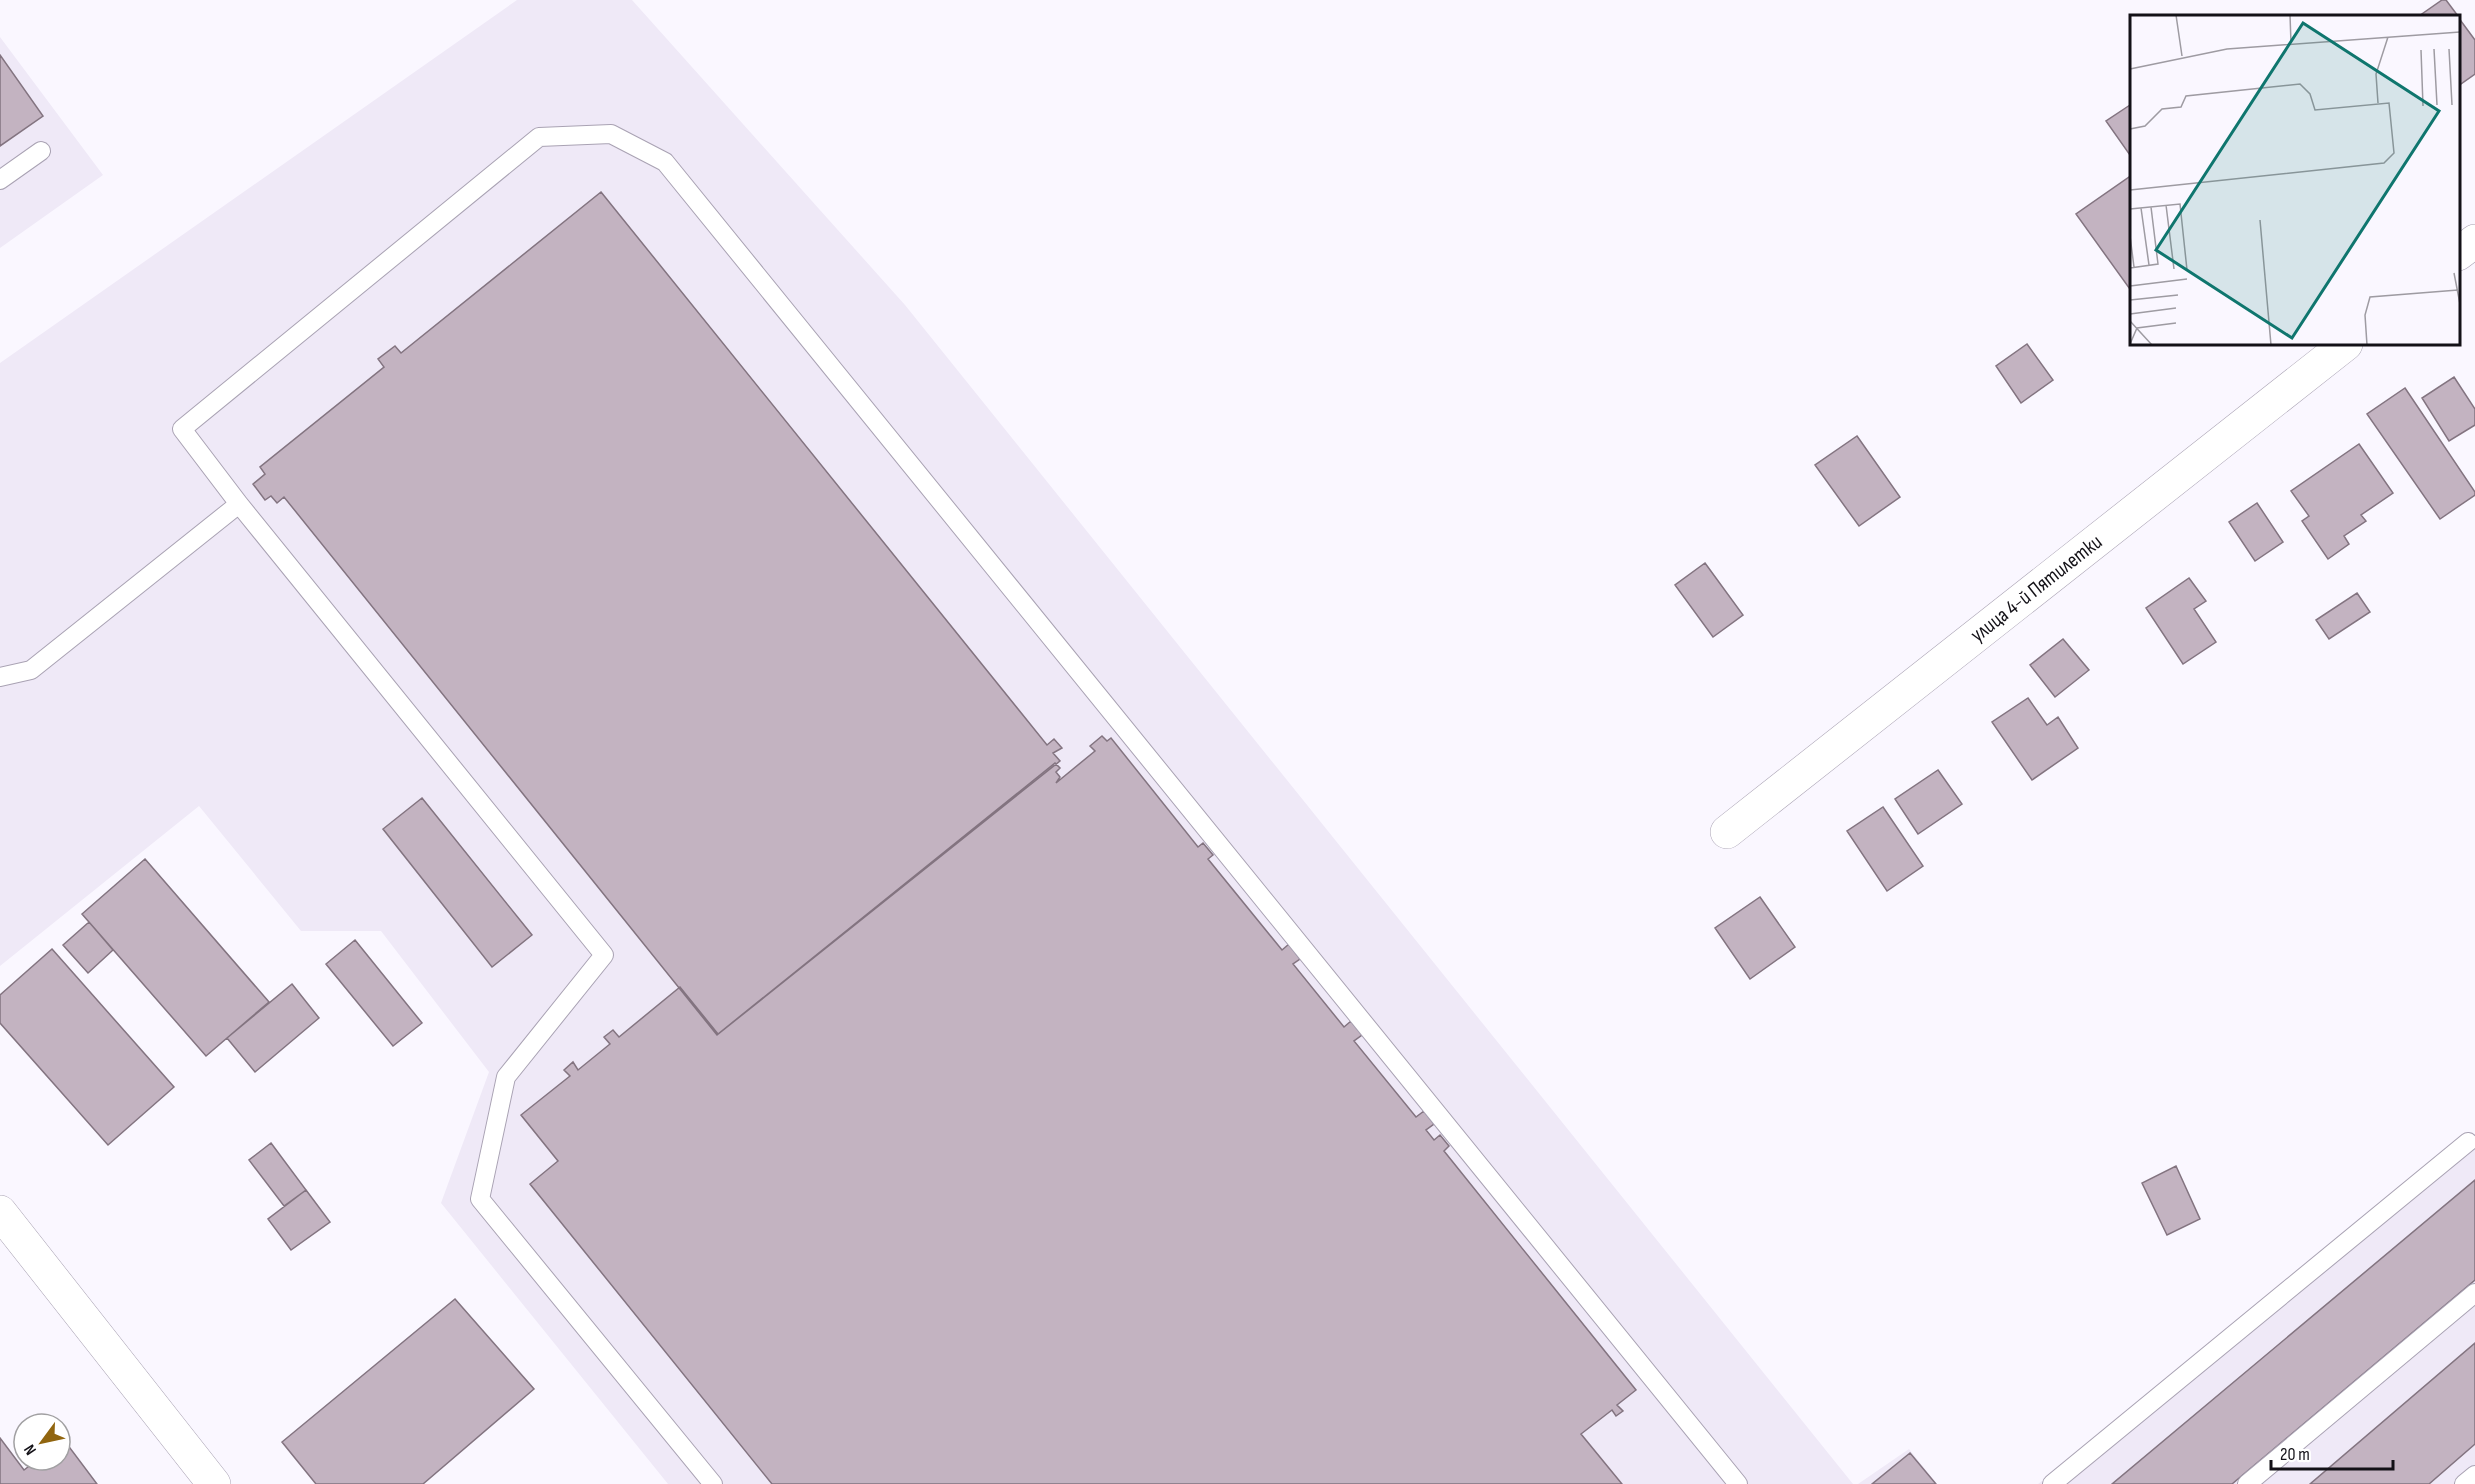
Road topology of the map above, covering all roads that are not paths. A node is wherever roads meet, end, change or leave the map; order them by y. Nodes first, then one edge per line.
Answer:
1 (41, 152) dead end
2 (0, 180) edge
3 (2475, 242) edge
4 (2460, 253) edge
5 (2345, 345) edge
6 (239, 504) junction
7 (0, 677) edge
8 (1726, 832) dead end
9 (2468, 1142) dead end
10 (0, 1212) edge
11 (2475, 1293) edge
12 (2475, 1475) edge
13 (209, 1483) edge
14 (713, 1484) edge
15 (1738, 1484) edge
16 (2052, 1484) edge
17 (2247, 1484) edge
18 (2464, 1484) edge

1 - 2 lane
3 - 4 street
5 - 8 street, улица 4-й Пятилетки
6 - 7 lane
6 - 14 lane
6 - 15 lane
9 - 16 lane
10 - 13 street
11 - 17 lane
12 - 18 lane

